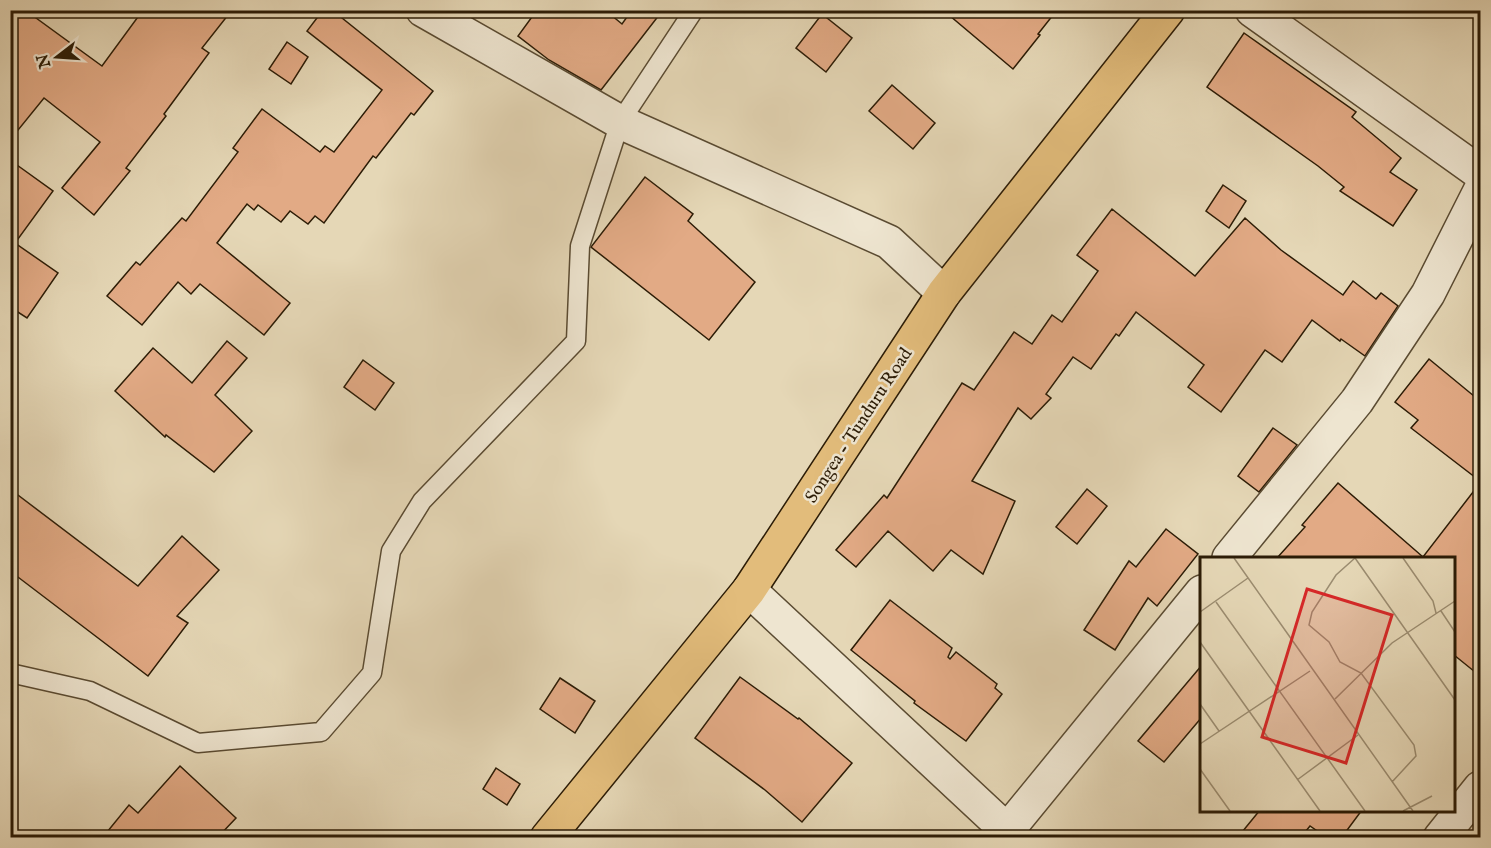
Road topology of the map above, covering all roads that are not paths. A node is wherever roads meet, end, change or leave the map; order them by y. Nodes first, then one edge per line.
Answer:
1 (423, 10) edge
2 (694, 10) edge
3 (1168, 10) edge
4 (1252, 10) edge
5 (621, 122) junction
6 (1480, 173) edge
7 (1480, 191) edge
8 (944, 293) junction
9 (1229, 557) edge
10 (749, 590) junction
11 (1200, 595) edge
12 (10, 673) edge
13 (1480, 788) edge
14 (1008, 835) edge
15 (547, 837) edge
16 (1440, 837) edge

1 - 5 street
2 - 5 lane
3 - 8 highway, Songea - Tunduru Road
4 - 6 street
5 - 8 street
5 - 12 lane
7 - 9 street
8 - 10 highway, Songea - Tunduru Road
10 - 14 street
10 - 15 highway, Songea - Tunduru Road
11 - 14 street
13 - 16 street

